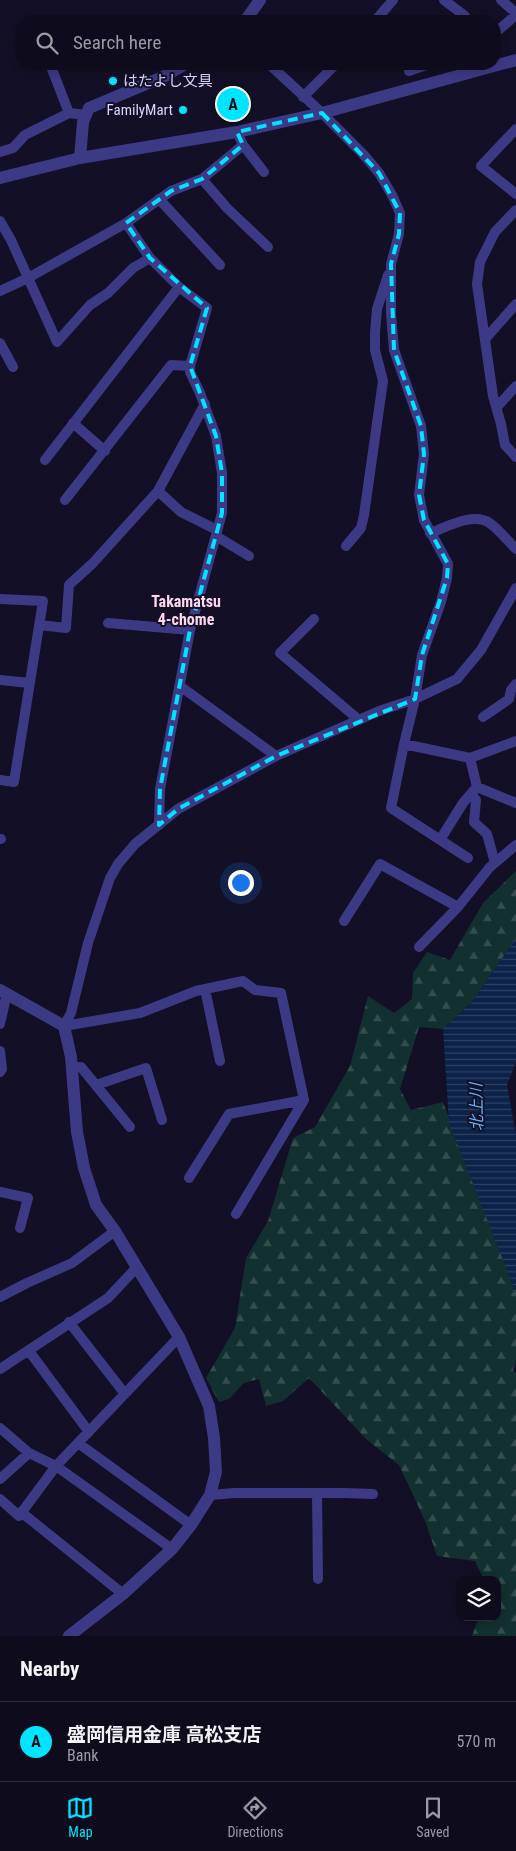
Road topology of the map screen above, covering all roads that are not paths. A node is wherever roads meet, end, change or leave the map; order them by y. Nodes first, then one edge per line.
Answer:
1 (260, 0) edge
2 (392, 0) edge
3 (444, 0) edge
4 (501, 0) edge
5 (516, 14) edge
6 (249, 15) edge
7 (380, 15) edge
8 (465, 15) edge
9 (501, 28) edge
10 (516, 60) edge
11 (501, 64) edge
12 (52, 70) edge
13 (175, 70) edge
14 (275, 70) edge
15 (330, 70) edge
16 (412, 70) edge
17 (479, 70) edge
18 (409, 71) dead end
19 (303, 97) junction
20 (69, 113) junction
21 (322, 113) junction
22 (86, 115) junction
23 (516, 129) edge
24 (237, 132) junction
25 (243, 146) junction
26 (0, 152) edge
27 (80, 158) junction
28 (264, 172) dead end
29 (0, 178) edge
30 (202, 179) junction
31 (516, 194) edge
32 (159, 199) junction
33 (515, 213) edge
34 (0, 221) edge
35 (126, 222) junction
36 (11, 240) junction
37 (0, 243) edge
38 (268, 246) dead end
39 (150, 258) junction
40 (391, 264) junction
41 (220, 266) dead end
42 (28, 278) junction
43 (179, 287) junction
44 (0, 291) edge
45 (516, 304) edge
46 (486, 338) junction
47 (0, 343) edge
48 (190, 366) junction
49 (13, 367) dead end
50 (516, 386) edge
51 (205, 404) junction
52 (496, 407) junction
53 (73, 423) junction
54 (104, 451) junction
55 (516, 457) edge
56 (45, 460) dead end
57 (158, 490) junction
58 (65, 500) dead end
59 (216, 533) junction
60 (430, 533) junction
61 (346, 546) dead end
62 (516, 550) edge
63 (249, 556) dead end
64 (516, 588) edge
65 (0, 600) edge
66 (314, 619) dead end
67 (108, 624) dead end
68 (39, 625) junction
69 (190, 630) junction
70 (0, 680) edge
71 (30, 684) junction
72 (516, 684) edge
73 (180, 686) junction
74 (415, 699) junction
75 (483, 717) dead end
76 (359, 720) junction
77 (516, 741) edge
78 (404, 744) junction
79 (276, 756) junction
80 (470, 758) junction
81 (0, 780) edge
82 (474, 791) junction
83 (516, 803) edge
84 (159, 826) junction
85 (440, 840) junction
86 (516, 845) edge
87 (468, 858) dead end
88 (495, 863) junction
89 (458, 907) junction
90 (344, 921) dead end
91 (419, 947) dead end
92 (205, 989) junction
93 (4, 991) edge
94 (0, 1024) edge
95 (64, 1026) junction
96 (0, 1051) edge
97 (220, 1061) dead end
98 (72, 1067) junction
99 (0, 1072) edge
100 (96, 1085) junction
101 (304, 1100) junction
102 (162, 1120) dead end
103 (130, 1127) dead end
104 (189, 1178) dead end
105 (0, 1192) edge
106 (236, 1214) dead end
107 (20, 1228) dead end
108 (115, 1231) junction
109 (137, 1267) junction
110 (0, 1297) edge
111 (69, 1322) junction
112 (179, 1337) junction
113 (29, 1351) junction
114 (0, 1369) edge
115 (125, 1394) junction
116 (0, 1428) edge
117 (89, 1432) junction
118 (78, 1443) junction
119 (29, 1452) junction
120 (56, 1466) junction
121 (0, 1479) edge
122 (317, 1493) junction
123 (373, 1494) dead end
124 (210, 1495) junction
125 (0, 1499) edge
126 (21, 1512) junction
127 (191, 1525) junction
128 (172, 1549) junction
129 (318, 1579) dead end
130 (124, 1594) junction
131 (69, 1636) edge

1 - 6 street
2 - 7 street
3 - 8 street
4 - 5 street
5 - 9 street
10 - 11 street
12 - 20 street
13 - 22 street
14 - 19 street
15 - 19 street
16 - 18 street
17 - 21 street
19 - 21 street
20 - 22 street
20 - 26 street
21 - 24 street
21 - 40 street
22 - 27 street
23 - 31 street
24 - 25 street
24 - 27 street
25 - 28 street
25 - 30 street
27 - 29 street
30 - 32 street
30 - 38 street
32 - 35 street
32 - 41 street
33 - 46 street
34 - 36 street
35 - 39 street
35 - 42 street
36 - 37 street
36 - 42 street
39 - 42 street
39 - 43 street
40 - 60 street
40 - 61 street
42 - 44 street
43 - 48 street
43 - 53 street
45 - 46 street
46 - 52 street
47 - 49 street
48 - 51 street
48 - 54 street
50 - 52 street
51 - 57 street
51 - 59 street
52 - 55 street
53 - 54 street
53 - 56 street
54 - 58 street
57 - 59 street
57 - 68 street
59 - 63 street
59 - 69 street
60 - 62 street
60 - 74 street
64 - 74 street
65 - 68 street
66 - 76 street
67 - 69 street
68 - 71 street
69 - 73 street
70 - 71 street
71 - 81 street
72 - 75 street
73 - 79 street
73 - 84 street
74 - 76 street
74 - 78 street
76 - 79 street
77 - 80 street
78 - 80 street
78 - 85 street
79 - 84 street
80 - 82 street
82 - 83 street
82 - 85 street
82 - 88 street
84 - 95 street
85 - 87 street
86 - 88 street
88 - 89 street
89 - 90 street
89 - 91 street
92 - 95 street
92 - 97 street
92 - 101 street
93 - 94 street
93 - 95 street
95 - 98 street
96 - 99 street
98 - 100 street
98 - 108 street
100 - 102 street
100 - 103 street
101 - 104 street
101 - 106 street
105 - 107 street
108 - 109 street
108 - 110 street
109 - 111 street
109 - 112 street
111 - 113 street
111 - 115 street
112 - 115 street
112 - 124 street
113 - 114 street
113 - 117 street
115 - 117 street
116 - 119 street
117 - 118 street
118 - 120 street
118 - 127 street
119 - 120 street
119 - 121 street
120 - 126 street
120 - 128 street
122 - 123 street
122 - 124 street
122 - 129 street
124 - 127 street
125 - 126 street
126 - 130 street
127 - 128 street
128 - 130 street
130 - 131 street

